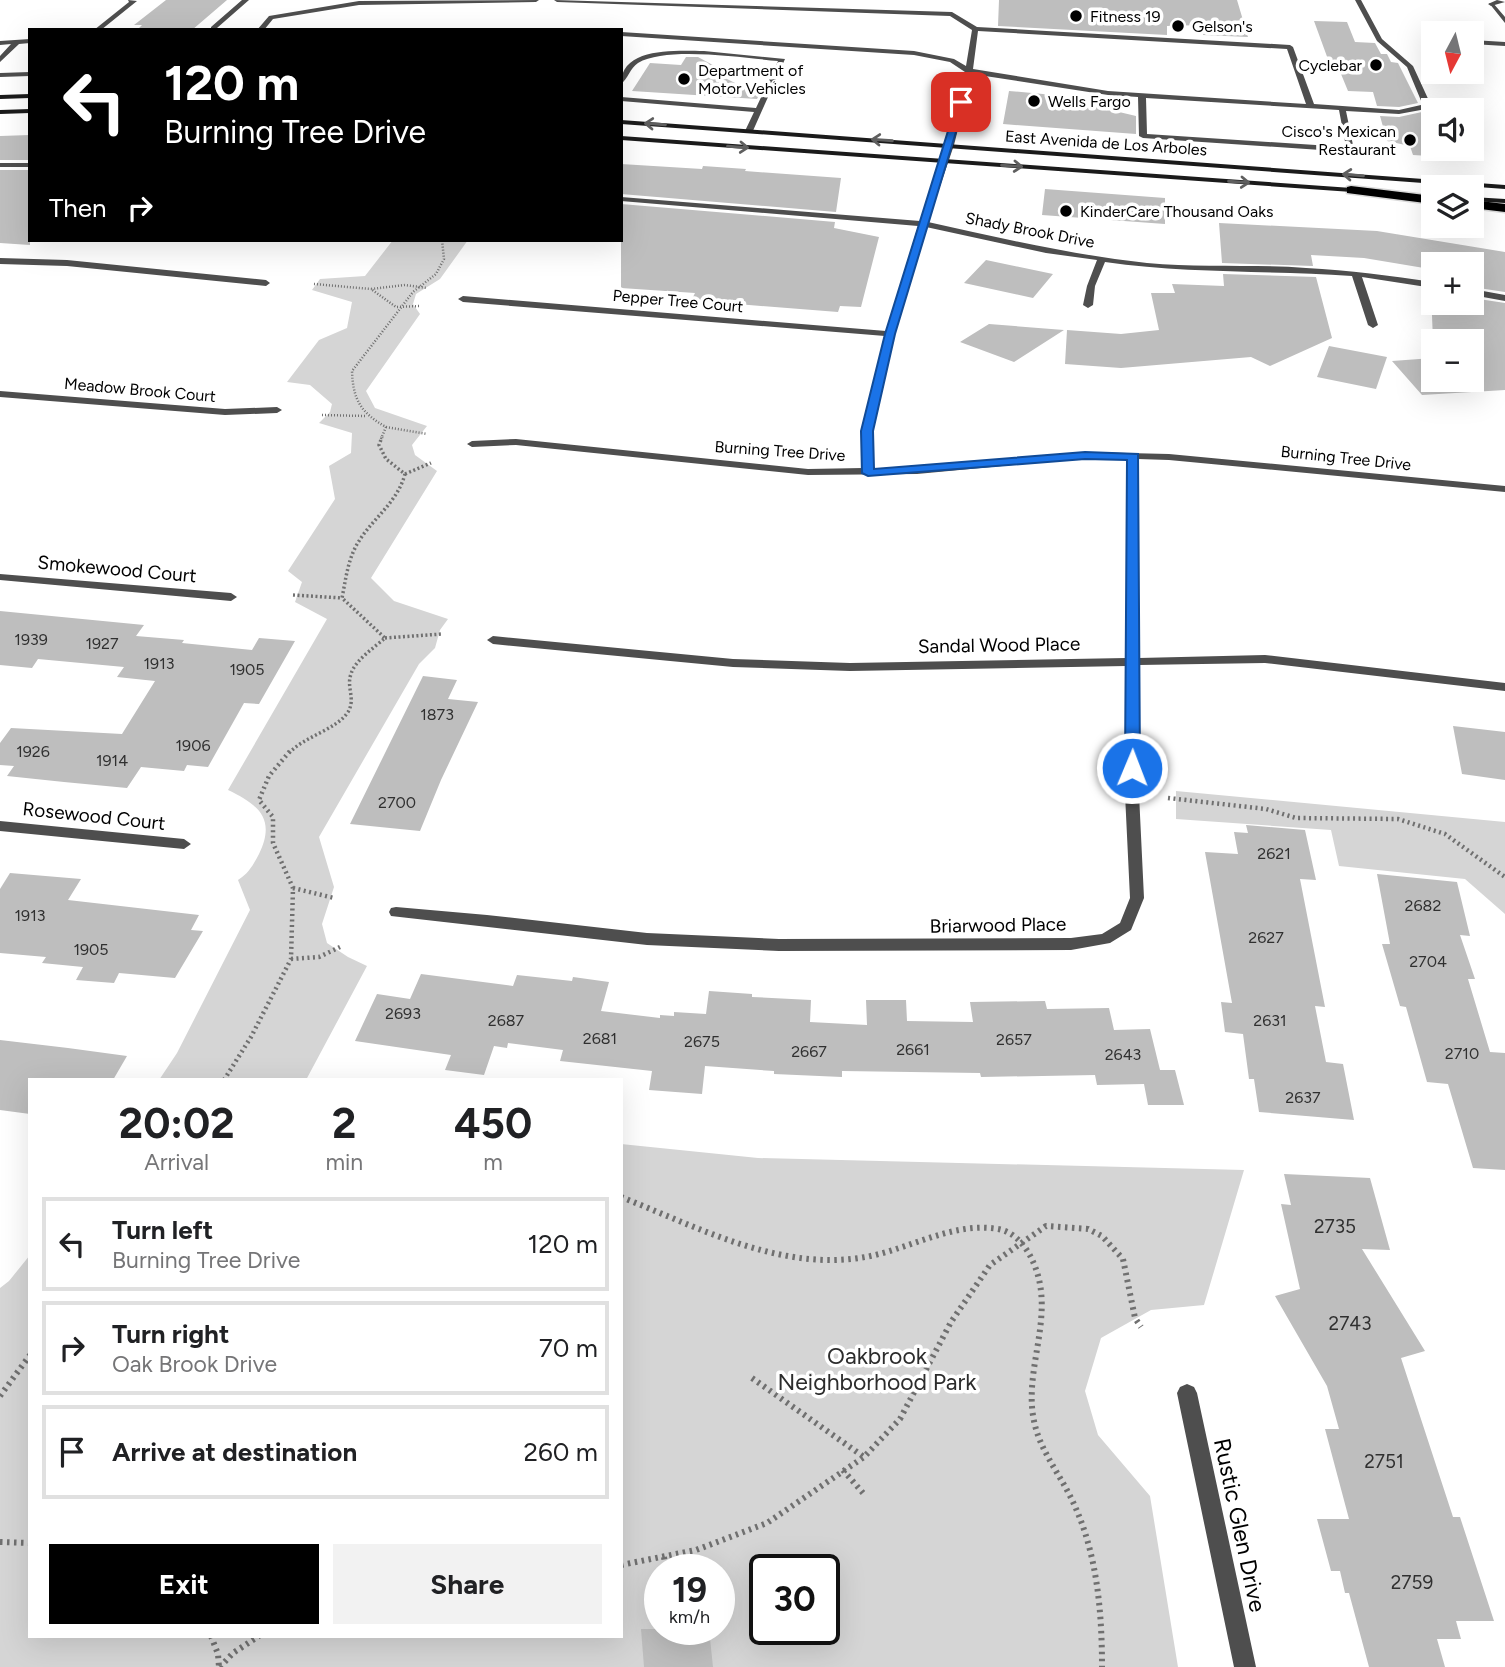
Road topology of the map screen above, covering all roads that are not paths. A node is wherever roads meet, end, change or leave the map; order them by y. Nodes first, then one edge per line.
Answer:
1 (131, 0) edge
2 (246, 0) edge
3 (536, 0) edge
4 (558, 0) edge
5 (1358, 0) edge
6 (1504, 0) edge
7 (627, 1) edge
8 (1505, 21) edge
9 (100, 28) edge
10 (213, 28) edge
11 (262, 28) edge
12 (975, 29) junction
13 (623, 34) edge
14 (18, 41) junction
15 (28, 41) edge
16 (0, 43) edge
17 (1484, 43) edge
18 (1505, 44) edge
19 (645, 48) dead end
20 (708, 55) junction
21 (646, 58) junction
22 (0, 60) edge
23 (780, 63) junction
24 (969, 71) junction
25 (28, 74) edge
26 (0, 75) edge
27 (623, 79) edge
28 (28, 96) edge
29 (1142, 96) junction
30 (0, 97) edge
31 (623, 99) edge
32 (1311, 107) junction
33 (1342, 109) junction
34 (758, 110) junction
35 (28, 111) edge
36 (0, 112) edge
37 (623, 122) edge
38 (749, 131) junction
39 (623, 138) edge
40 (950, 145) junction
41 (944, 162) junction
42 (0, 165) edge
43 (28, 165) edge
44 (1505, 187) edge
45 (1351, 190) joint
46 (1421, 197) edge
47 (623, 199) edge
48 (1484, 201) edge
49 (1505, 201) edge
50 (1484, 204) edge
51 (1505, 208) edge
52 (923, 224) junction
53 (1101, 260) junction
54 (0, 261) edge
55 (1356, 274) junction
56 (266, 283) dead end
57 (1421, 283) edge
58 (1484, 294) edge
59 (1505, 298) edge
60 (463, 299) dead end
61 (1088, 305) dead end
62 (1373, 325) dead end
63 (890, 334) junction
64 (0, 394) edge
65 (277, 410) dead end
66 (472, 444) dead end
67 (1133, 456) junction
68 (868, 473) junction
69 (1505, 489) edge
70 (0, 577) edge
71 (231, 597) dead end
72 (493, 640) dead end
73 (1134, 661) junction
74 (1505, 687) edge
75 (0, 826) edge
76 (184, 844) dead end
77 (396, 912) dead end
78 (1187, 1393) dead end
79 (1245, 1667) edge

1 - 9 street
2 - 10 street
3 - 11 street
4 - 7 street
5 - 33 street
6 - 8 street
7 - 12 street
12 - 24 street
12 - 32 street
13 - 24 street
14 - 15 street
14 - 16 street
14 - 22 street
17 - 18 street
19 - 20 street
20 - 21 street
20 - 23 street
21 - 23 street
21 - 27 street
23 - 34 street
24 - 29 street
24 - 40 street
25 - 26 street
28 - 30 main road
29 - 32 street
29 - 33 street
31 - 34 street
32 - 33 street
34 - 38 street
35 - 36 main road
38 -> 37 main road, East Avenida de Los Arboles
40 -> 38 main road, East Avenida de Los Arboles
39 -> 41 main road, East Avenida de Los Arboles
40 - 41 street
44 -> 40 main road, East Avenida de Los Arboles
41 -> 45 main road, East Avenida de Los Arboles
41 - 52 street
42 - 43 street
45 - 46 highway
47 - 52 street, Shady Brook Drive
48 - 49 main road
50 - 51 highway
52 - 53 street, Shady Brook Drive
52 - 63 street
53 - 55 street, Shady Brook Drive
53 - 61 street
54 - 56 street
55 - 57 street, Shady Brook Drive
55 - 62 street
58 - 59 street
60 - 63 street, Pepper Tree Court
63 - 68 street
64 - 65 street, Meadow Brook Court
66 - 68 street, Burning Tree Drive
67 - 68 street, Burning Tree Drive
67 - 69 street, Burning Tree Drive
67 - 73 street, Briarwood Place
70 - 71 street, Smokewood Court
72 - 73 street, Sandal Wood Place
73 - 74 street, Sandal Wood Place
73 - 77 street, Briarwood Place
75 - 76 street, Rosewood Court
78 - 79 street, Rustic Glen Drive

